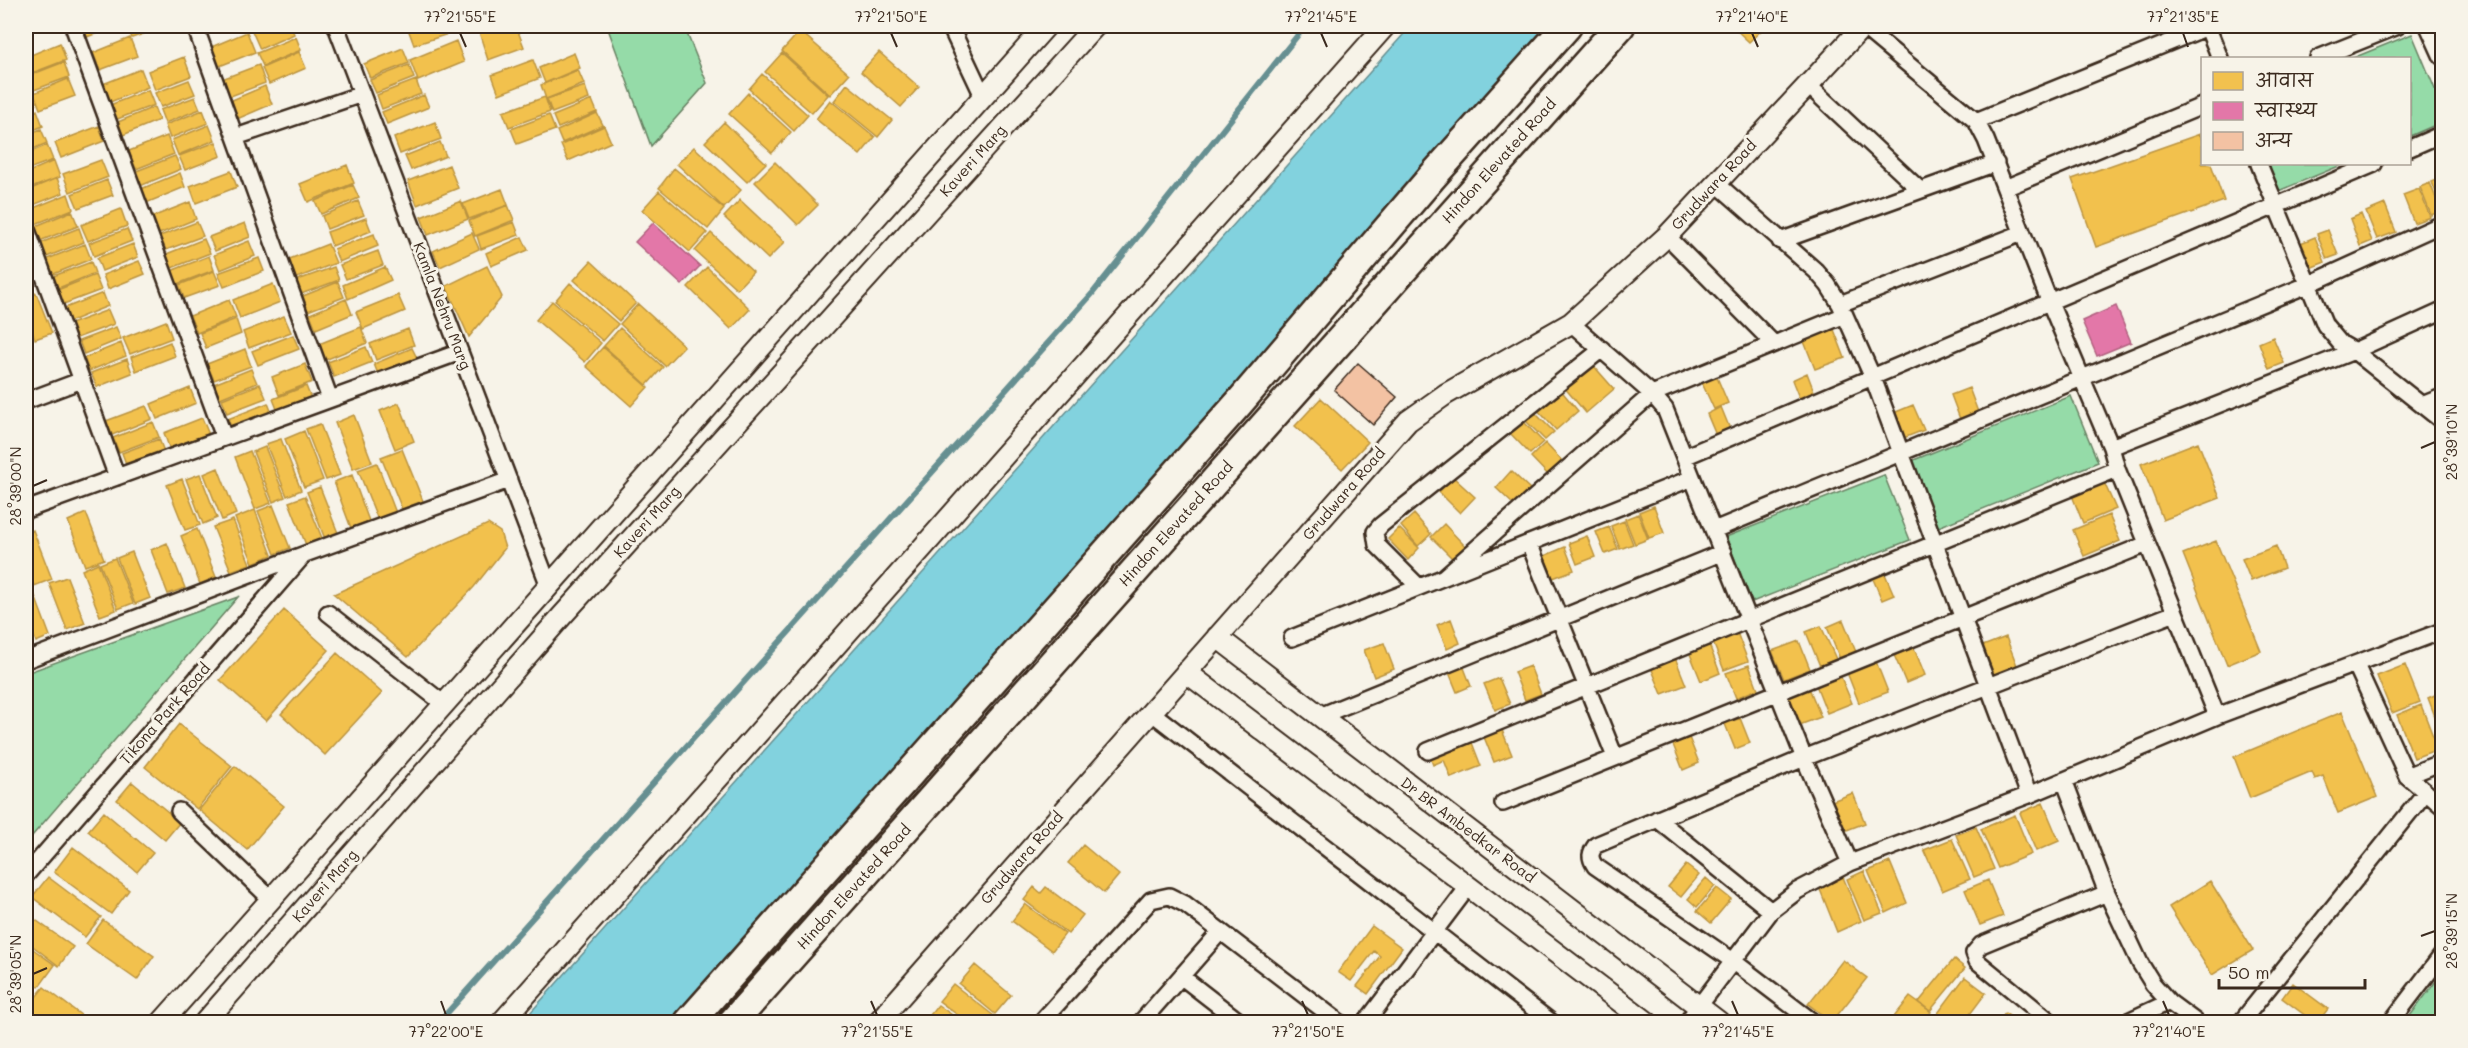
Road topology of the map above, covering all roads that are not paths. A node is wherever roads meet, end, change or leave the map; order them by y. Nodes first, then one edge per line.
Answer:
1 (73, 26) edge
2 (195, 26) edge
3 (336, 26) edge
4 (950, 26) edge
5 (1046, 26) edge
6 (1095, 26) edge
7 (1385, 26) edge
8 (1567, 26) edge
9 (1620, 26) edge
10 (1862, 26) edge
11 (2208, 26) edge
12 (2397, 26) edge
13 (2428, 26) edge
14 (2220, 57) edge
15 (2320, 57) edge
16 (2442, 57) edge
17 (1808, 85) junction
18 (362, 94) junction
19 (982, 96) junction
20 (2201, 106) edge
21 (1976, 121) junction
22 (2442, 134) edge
23 (236, 137) junction
24 (2411, 147) edge
25 (1996, 163) junction
26 (2259, 165) edge
27 (2372, 165) edge
28 (1716, 183) junction
29 (2005, 188) junction
30 (1920, 190) junction
31 (2275, 207) junction
32 (2442, 224) edge
33 (26, 226) edge
34 (2022, 233) junction
35 (1667, 236) junction
36 (1780, 241) junction
37 (41, 269) junction
38 (26, 275) edge
39 (2307, 285) junction
40 (2050, 303) junction
41 (1842, 310) junction
42 (2442, 311) edge
43 (1572, 323) junction
44 (1773, 343) junction
45 (1602, 349) junction
46 (2354, 351) junction
47 (460, 352) junction
48 (2083, 376) junction
49 (1873, 378) junction
50 (82, 380) junction
51 (1652, 394) junction
52 (2442, 396) edge
53 (330, 399) junction
54 (26, 401) edge
55 (2422, 405) junction
56 (2442, 421) edge
57 (225, 437) junction
58 (2111, 447) junction
59 (1901, 453) junction
60 (1684, 457) junction
61 (2117, 469) junction
62 (117, 477) junction
63 (1692, 478) junction
64 (508, 480) junction
65 (26, 510) edge
66 (1713, 530) junction
67 (1529, 543) junction
68 (1933, 543) junction
69 (2147, 544) junction
70 (1723, 552) junction
71 (305, 554) junction
72 (1444, 577) junction
73 (549, 586) junction
74 (1419, 587) junction
75 (328, 613) dead end
76 (2175, 613) junction
77 (1560, 619) junction
78 (1749, 619) junction
79 (1961, 619) junction
80 (2442, 631) edge
81 (1217, 638) junction
82 (1292, 638) dead end
83 (26, 660) edge
84 (2356, 665) junction
85 (1186, 672) junction
86 (1587, 686) junction
87 (1988, 686) junction
88 (1778, 692) junction
89 (444, 704) junction
90 (1151, 712) junction
91 (1320, 716) junction
92 (2217, 716) junction
93 (1428, 751) dead end
94 (1615, 757) junction
95 (1804, 758) junction
96 (2442, 762) edge
97 (2407, 776) junction
98 (2064, 780) junction
99 (2425, 792) junction
100 (2029, 795) junction
101 (1503, 803) dead end
102 (2442, 806) edge
103 (179, 811) dead end
104 (1657, 819) junction
105 (1850, 863) junction
106 (26, 874) edge
107 (1468, 886) junction
108 (2107, 893) junction
109 (271, 899) junction
110 (1771, 911) junction
111 (1220, 932) junction
112 (1434, 932) junction
113 (2442, 955) edge
114 (1733, 961) junction
115 (1182, 977) junction
116 (2169, 1002) junction
117 (1693, 1015) edge
118 (2396, 1021) edge
119 (162, 1023) edge
120 (205, 1023) edge
121 (502, 1023) edge
122 (690, 1023) edge
123 (733, 1023) edge
124 (878, 1023) edge
125 (1041, 1023) edge
126 (1141, 1023) edge
127 (1240, 1023) edge
128 (1339, 1023) edge
129 (1366, 1023) edge
130 (1551, 1023) edge
131 (1647, 1023) edge
132 (1719, 1023) edge
133 (1813, 1023) edge
134 (2050, 1023) edge
135 (2126, 1023) edge
136 (2196, 1023) edge
137 (2241, 1023) edge

1 - 57 street
2 - 23 street
3 - 18 street, Kamla Nehru Marg
4 - 19 street
5 - 19 street, Kaveri Marg
6 - 120 street, Kaveri Marg
7 - 121 street
8 - 122 highway
9 - 123 highway, Hindon Elevated Road
10 - 17 street, Grudwara Road
10 - 21 street
11 - 14 street
11 - 21 street
12 - 15 street
13 - 16 street
17 - 28 street, Grudwara Road
17 - 30 street
18 - 23 street
18 - 47 street, Kamla Nehru Marg
19 - 73 street, Kaveri Marg
20 - 29 street
21 - 25 street
22 - 24 street
23 - 53 street
25 - 29 street
25 - 30 street
26 - 31 street
27 - 31 street
28 - 35 street, Grudwara Road
28 - 36 street
29 - 34 street
30 - 36 street
31 - 39 street
31 - 40 street
32 - 39 street
33 - 37 street
34 - 40 street
34 - 41 street
35 - 43 street, Grudwara Road
35 - 44 street
36 - 41 street
37 - 38 street
37 - 50 street
39 - 46 street
39 - 48 street
40 - 48 street
40 - 49 street
41 - 44 street
41 - 49 street
42 - 46 street
43 - 45 street
43 - 81 street, Grudwara Road
44 - 51 street
45 - 51 street
45 - 74 street
46 - 55 street
46 - 58 street
47 - 53 street
47 - 64 street, Kamla Nehru Marg
48 - 58 street
48 - 59 street
49 - 59 street
49 - 60 street
50 - 54 street
50 - 62 street
51 - 60 street
51 - 72 street
52 - 55 street
53 - 57 street
55 - 56 street
57 - 62 street
58 - 61 street
59 - 66 street
59 - 68 street
60 - 63 street
61 - 68 street
61 - 69 street
62 - 65 street
63 - 66 street
63 - 67 street
64 - 71 street, Tikona Park Road
64 - 73 street, Kamla Nehru Marg
66 - 70 street
67 - 72 street
67 - 77 street
68 - 78 street
68 - 79 street
69 - 76 street
69 - 79 street
70 - 77 street
70 - 78 street
71 - 83 street, Tikona Park Road
71 - 106 street, Tikona Park Road
72 - 74 street
73 - 89 street, Kaveri Marg
74 - 82 street
75 - 89 street
76 - 87 street
76 - 92 street
77 - 86 street
77 - 91 street
78 - 86 street
78 - 88 street
79 - 87 street
79 - 88 street
80 - 84 street
81 - 85 street, Grudwara Road
81 - 91 street, Dr BR Ambedkar Road
84 - 92 street
84 - 97 street
85 - 90 street, Grudwara Road
85 - 107 street
86 - 93 street
86 - 94 street
87 - 95 street
87 - 100 street
88 - 94 street
88 - 95 street
89 - 109 street, Kaveri Marg
90 - 112 street
90 - 124 street, Grudwara Road
91 - 117 street, Dr BR Ambedkar Road
92 - 98 street
94 - 101 street
95 - 104 street
95 - 105 street
96 - 97 street
97 - 99 street
98 - 100 street
98 - 108 street
99 - 102 street
99 - 137 street
100 - 105 street
103 - 109 street
104 - 110 street
104 - 114 street
105 - 110 street
107 - 112 street
107 - 131 street
108 - 116 street
108 - 134 street
109 - 119 street, Kaveri Marg
110 - 114 street
111 - 115 street
111 - 125 street
111 - 128 street
112 - 129 street
112 - 130 street
113 - 118 street
114 - 117 street
114 - 133 street
115 - 126 street
115 - 127 street
116 - 135 street
116 - 136 street
117 - 132 street, Dr BR Ambedkar Road

